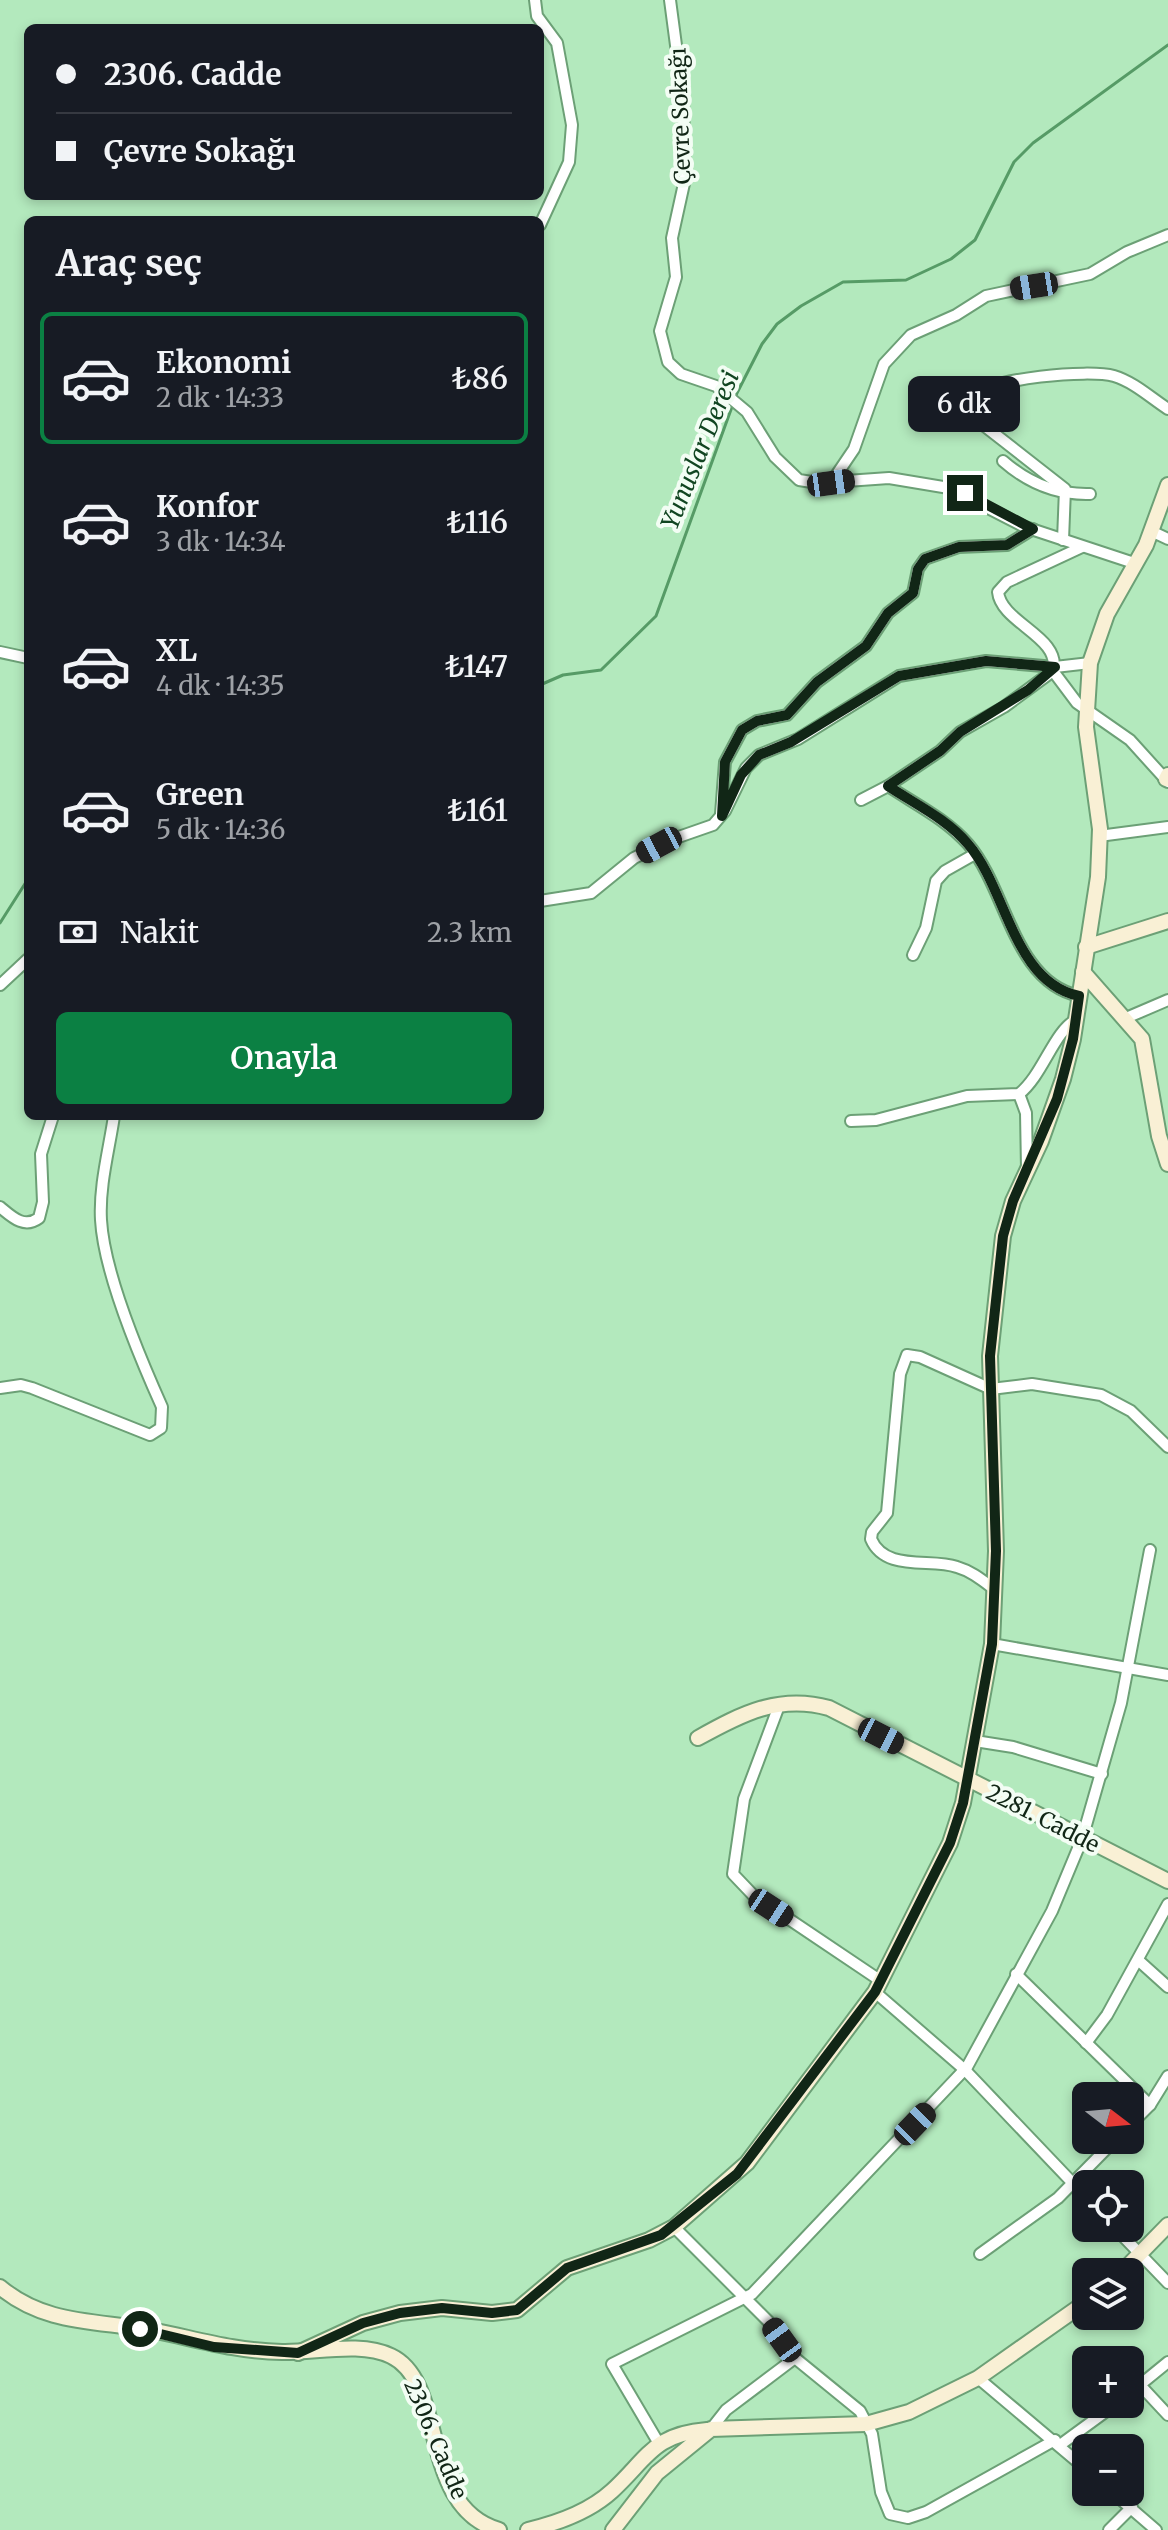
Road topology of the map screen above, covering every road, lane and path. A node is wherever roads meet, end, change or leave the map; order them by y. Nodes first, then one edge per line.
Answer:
1 (535, 0) edge
2 (670, 0) edge
3 (543, 24) edge
4 (544, 25) edge
5 (544, 216) edge
6 (1168, 235) edge
7 (1168, 409) edge
8 (1003, 461) dead end
9 (831, 483) junction
10 (1168, 485) edge
11 (1090, 494) dead end
12 (1067, 495) junction
13 (1033, 529) junction
14 (1151, 531) junction
15 (1168, 539) edge
16 (1063, 540) junction
17 (1082, 547) junction
18 (1137, 564) junction
19 (0, 652) edge
20 (24, 657) edge
21 (1090, 663) junction
22 (1054, 669) junction
23 (1085, 709) junction
24 (1167, 779) edge
25 (888, 786) junction
26 (861, 800) dead end
27 (722, 816) junction
28 (1168, 827) edge
29 (1099, 836) junction
30 (975, 854) junction
31 (544, 900) edge
32 (1168, 921) edge
33 (1086, 947) junction
34 (913, 955) dead end
35 (24, 963) edge
36 (1083, 972) junction
37 (0, 985) edge
38 (1079, 996) junction
39 (1168, 1000) edge
40 (1126, 1018) junction
41 (1076, 1020) junction
42 (1019, 1094) junction
43 (1161, 1111) edge
44 (52, 1120) edge
45 (113, 1120) edge
46 (851, 1121) dead end
47 (1168, 1164) edge
48 (1027, 1171) junction
49 (0, 1207) edge
50 (0, 1388) edge
51 (991, 1389) junction
52 (1168, 1447) edge
53 (1150, 1550) dead end
54 (994, 1589) junction
55 (992, 1644) junction
56 (1128, 1671) junction
57 (1168, 1675) edge
58 (780, 1703) junction
59 (698, 1738) dead end
60 (975, 1741) junction
61 (1102, 1774) junction
62 (967, 1779) junction
63 (1082, 1839) junction
64 (1168, 1881) edge
65 (1168, 1904) edge
66 (1138, 1960) junction
67 (1016, 1974) junction
68 (878, 1987) junction
69 (1168, 1987) edge
70 (1086, 2043) junction
71 (965, 2070) junction
72 (1168, 2076) edge
73 (1150, 2105) junction
74 (1144, 2111) edge
75 (1102, 2154) edge
76 (1086, 2170) edge
77 (1072, 2183) edge
78 (1072, 2185) edge
79 (1168, 2225) edge
80 (674, 2227) junction
81 (1128, 2242) edge
82 (980, 2254) dead end
83 (1141, 2255) junction
84 (1138, 2258) edge
85 (1168, 2283) edge
86 (0, 2287) edge
87 (745, 2297) junction
88 (1072, 2312) edge
89 (298, 2353) junction
90 (795, 2358) junction
91 (1168, 2362) edge
92 (978, 2378) junction
93 (1144, 2382) edge
94 (1144, 2389) edge
95 (1168, 2415) edge
96 (1094, 2418) edge
97 (866, 2424) junction
98 (711, 2429) junction
99 (658, 2442) junction
100 (1057, 2442) junction
101 (1072, 2456) edge
102 (1132, 2507) joint
103 (499, 2530) edge
104 (528, 2530) edge
105 (613, 2530) edge
106 (1109, 2530) edge
107 (1156, 2530) edge

1 - 3 street
2 - 9 street, Çevre Sokağı
4 - 5 street
6 - 9 street
7 - 12 street
8 - 12 street
9 - 13 street, Çevre Sokağı
10 - 14 street
11 - 12 street
12 - 16 street
13 - 16 street, Çevre Sokağı
13 - 27 street
14 - 15 street
14 - 18 street
16 - 17 street, Çevre Sokağı
17 - 18 street, Çevre Sokağı
17 - 22 street
18 - 21 street
19 - 20 street
21 - 22 street
21 - 23 street
22 - 23 street
22 - 25 street
22 - 27 street
23 - 24 street
23 - 29 street
25 - 26 street
25 - 30 street
27 - 31 street
28 - 29 street
29 - 33 street
30 - 34 street
30 - 38 street
32 - 33 street
33 - 36 street
35 - 37 street
36 - 38 street
36 - 40 street
38 - 41 street
39 - 40 street
40 - 43 street
41 - 42 street
41 - 48 street
42 - 46 street
42 - 48 street
43 - 47 street
44 - 49 street
45 - 50 street
48 - 51 street
51 - 52 street
51 - 54 street
51 - 54 street
53 - 56 street
54 - 55 street
55 - 56 street
55 - 60 street
56 - 57 street
56 - 61 street
58 - 59 street, 2281. Cadde
58 - 62 street, 2281. Cadde
58 - 68 street
60 - 61 street
60 - 62 street
61 - 63 street
62 - 63 street, 2281. Cadde
62 - 68 street
63 - 64 street, 2281. Cadde
63 - 67 street
65 - 66 street
66 - 69 street
66 - 70 street
67 - 70 street
67 - 71 street
68 - 71 street
68 - 80 street
70 - 73 street
71 - 77 street
71 - 87 street
72 - 73 street
73 - 74 street
75 - 76 street
78 - 82 street
79 - 83 street
80 - 87 street
80 - 89 street
81 - 83 street
83 - 84 street
83 - 85 street
86 - 89 street, 2306. Cadde
87 - 90 street
87 - 99 street
88 - 92 street
89 - 103 street, 2306. Cadde
90 - 97 street
90 - 98 street
91 - 93 street
92 - 97 street
92 - 100 street
94 - 95 street
96 - 100 street
97 - 98 street
97 - 100 street
98 - 99 street
98 - 105 street
99 - 104 street
100 - 101 street
102 - 106 street
102 - 107 street

